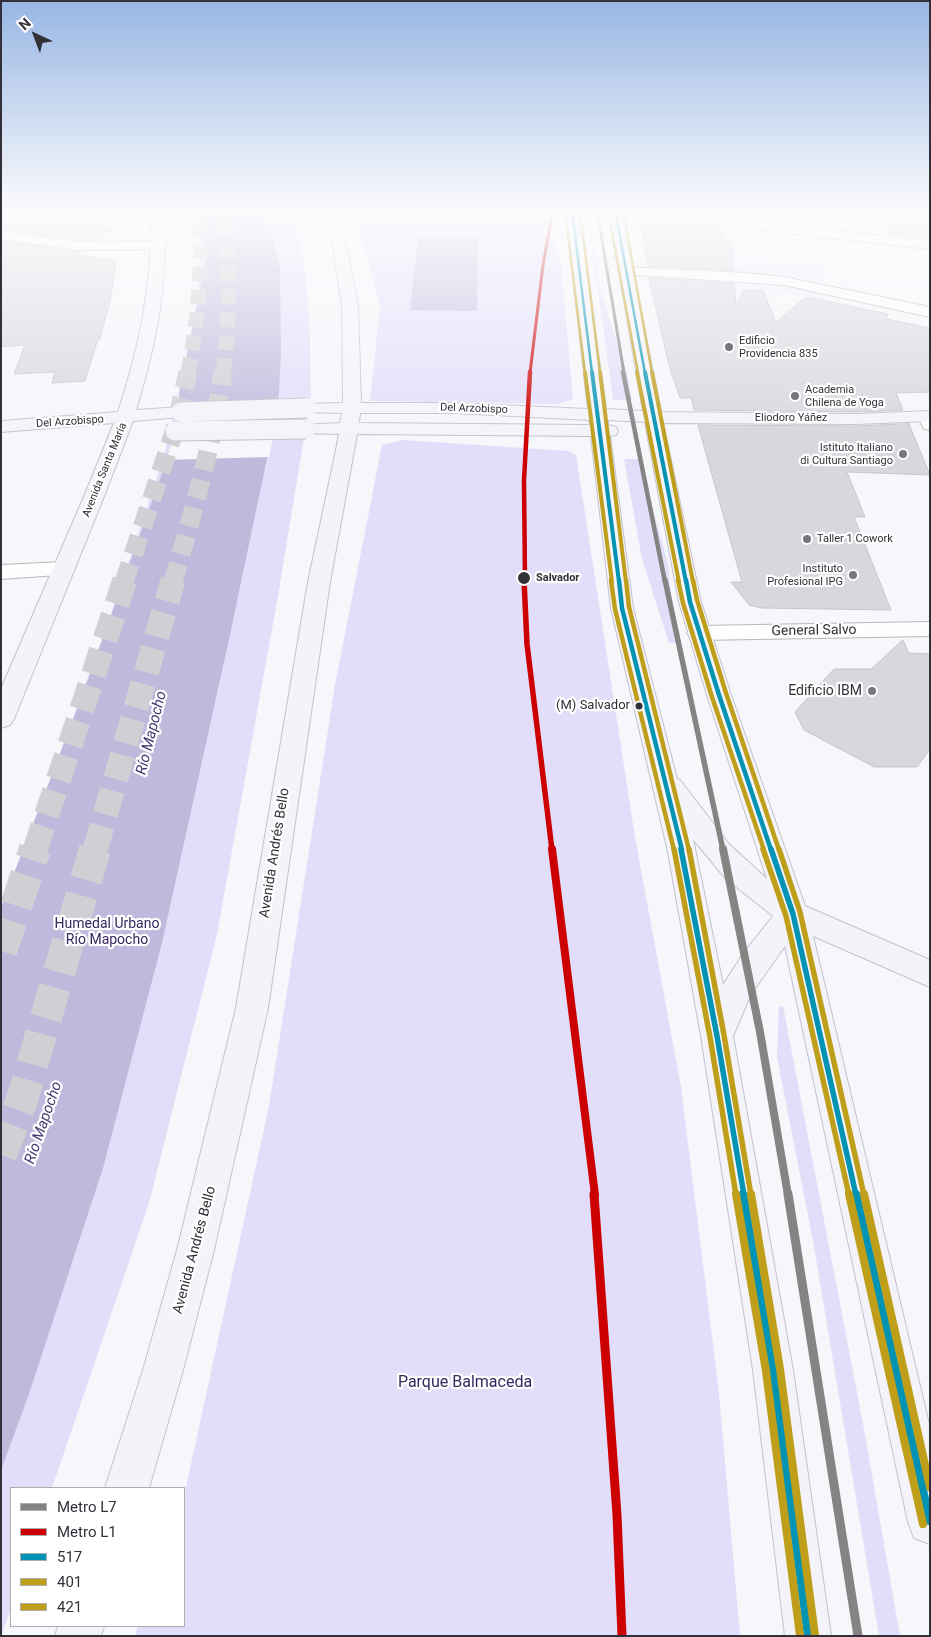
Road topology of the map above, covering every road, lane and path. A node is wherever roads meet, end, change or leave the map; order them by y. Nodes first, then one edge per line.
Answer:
1 (156, 286) edge
2 (347, 286) edge
3 (581, 286) edge
4 (629, 286) edge
5 (809, 286) edge
6 (930, 312) edge
7 (136, 388) junction
8 (352, 407) junction
9 (178, 412) junction
10 (653, 417) junction
11 (929, 419) edge
12 (597, 423) junction
13 (1, 427) edge
14 (349, 428) junction
15 (135, 430) junction
16 (1, 442) edge
17 (64, 569) junction
18 (1, 572) edge
19 (919, 629) edge
20 (699, 633) junction
21 (930, 634) edge
22 (1, 719) edge
23 (664, 778) junction
24 (793, 914) junction
25 (930, 974) edge
26 (717, 1036) junction
27 (127, 1487) edge
28 (930, 1522) edge
29 (808, 1636) edge

1 - 7 main road, Avenida Santa María
2 - 8 main road, Avenida Andrés Bello
3 - 12 main road
4 - 10 main road
5 - 6 street
7 - 9 main road
7 - 15 main road, Avenida Santa María
8 - 9 main road, Del Arzobispo, bridge
8 - 12 main road, Del Arzobispo
8 - 14 main road, Avenida Andrés Bello
9 - 15 main road, Del Arzobispo
10 - 11 main road, Eliodoro Yáñez
10 - 12 main road, Del Arzobispo
10 - 20 main road
12 - 14 main road, Del Arzobispo
12 - 23 main road
13 - 15 main road, Del Arzobispo
14 - 15 main road, Del Arzobispo, bridge
14 - 27 main road, Avenida Andrés Bello
15 - 16 main road, Del Arzobispo
15 - 17 main road, Avenida Santa María
17 - 18 street
17 - 22 main road, Avenida Santa María
19 - 20 street, General Salvo
19 - 21 street, General Salvo
20 - 24 main road
23 - 24 main road
23 - 26 main road
24 - 25 main road
24 - 26 main road
24 - 28 main road
26 - 29 main road

